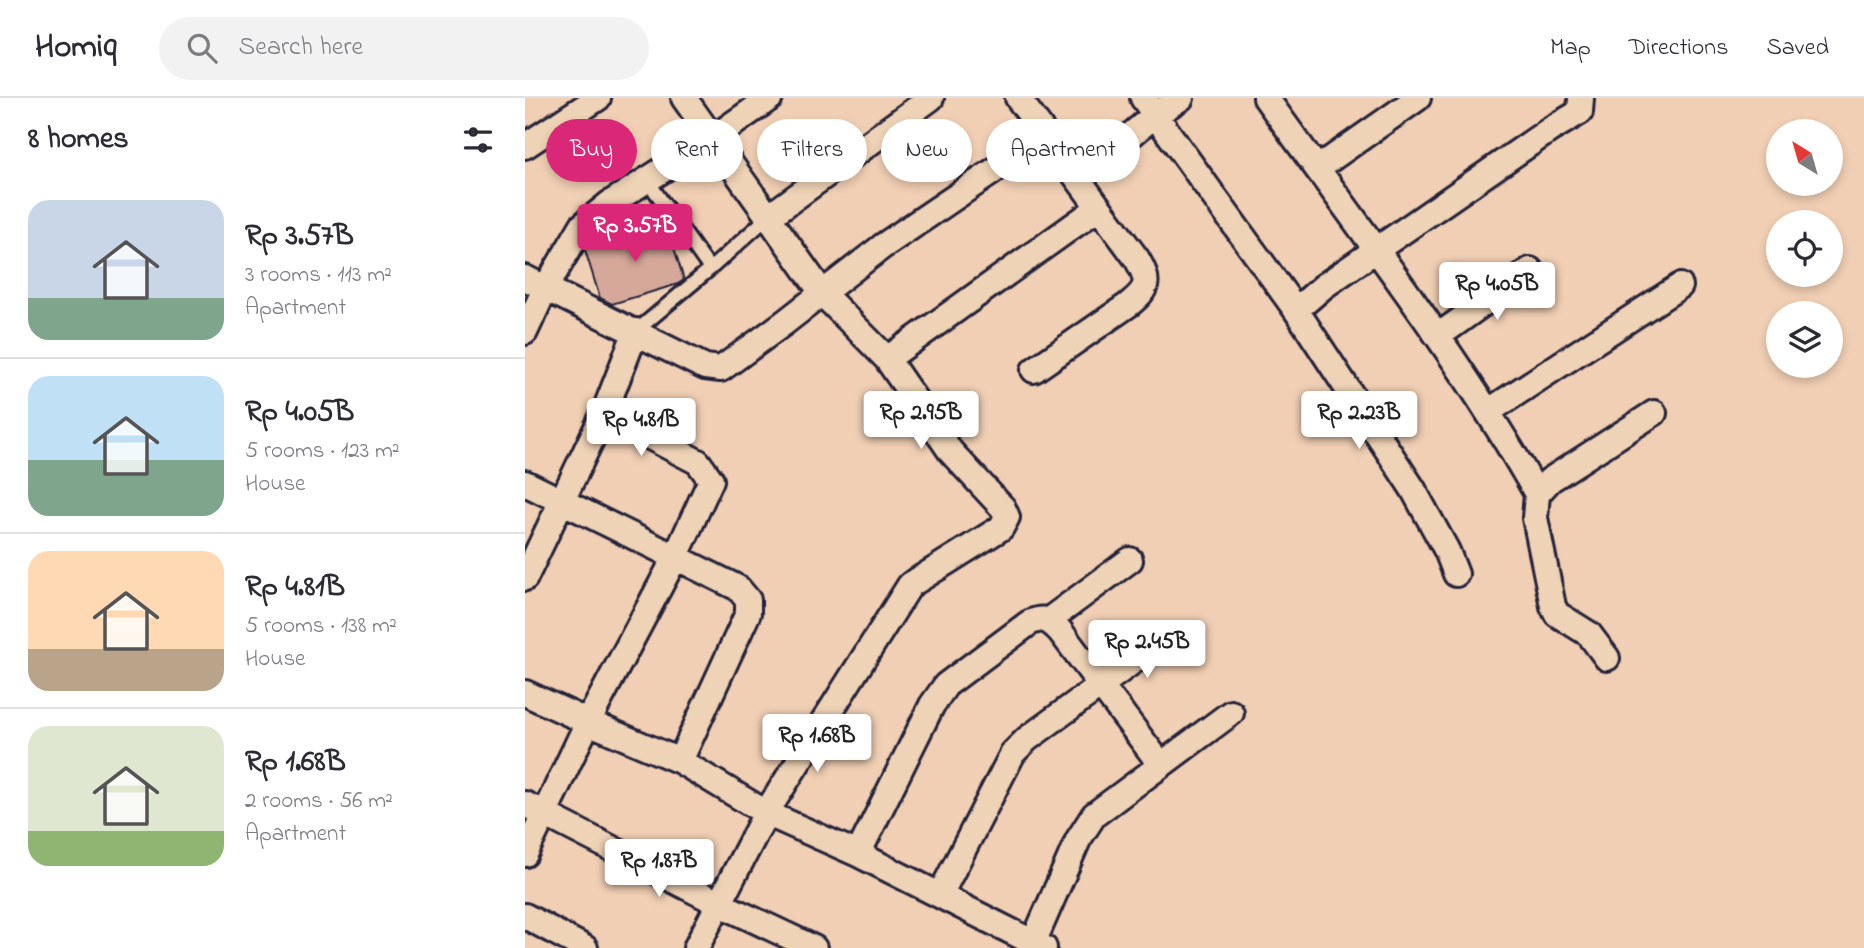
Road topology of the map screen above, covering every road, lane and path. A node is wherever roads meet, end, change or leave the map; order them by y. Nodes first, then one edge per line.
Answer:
1 (598, 98) edge
2 (684, 98) edge
3 (770, 98) edge
4 (931, 98) edge
5 (1018, 98) edge
6 (1181, 98) edge
7 (1418, 98) edge
8 (1581, 98) edge
9 (1273, 100) edge
10 (1149, 107) edge
11 (699, 119) edge
12 (740, 119) edge
13 (1033, 119) edge
14 (525, 146) edge
15 (1318, 168) junction
16 (986, 176) edge
17 (651, 177) edge
18 (647, 180) junction
19 (743, 182) edge
20 (1079, 182) edge
21 (1098, 208) junction
22 (767, 218) junction
23 (1376, 250) junction
24 (709, 269) junction
25 (1530, 270) dead end
26 (535, 283) edge
27 (1679, 286) dead end
28 (823, 294) junction
29 (1296, 310) junction
30 (636, 331) junction
31 (525, 332) edge
32 (1439, 336) junction
33 (887, 359) junction
34 (1034, 370) dead end
35 (1489, 411) junction
36 (604, 413) junction
37 (1654, 413) dead end
38 (525, 482) edge
39 (1537, 494) junction
40 (562, 500) junction
41 (676, 556) junction
42 (1130, 560) dead end
43 (1456, 574) dead end
44 (525, 578) edge
45 (1049, 620) junction
46 (1165, 638) dead end
47 (1607, 658) dead end
48 (1101, 686) junction
49 (525, 692) edge
50 (1231, 713) dead end
51 (588, 722) junction
52 (680, 761) junction
53 (1161, 765) junction
54 (534, 808) edge
55 (766, 813) junction
56 (525, 854) edge
57 (858, 854) junction
58 (940, 895) junction
59 (717, 903) junction
60 (525, 916) edge
61 (578, 946) edge
62 (1039, 946) edge
63 (697, 948) edge
64 (814, 948) edge

1 - 14 street
2 - 11 street
3 - 12 street
4 - 22 street
5 - 13 street
6 - 10 street
7 - 15 street
8 - 23 street
9 - 15 street
10 - 29 street
15 - 23 street
16 - 28 street
17 - 18 street
18 - 24 lane
18 - 26 street
19 - 22 street
20 - 21 street
21 - 33 street
21 - 34 street
22 - 24 lane
22 - 28 street
23 - 29 street
23 - 32 street
24 - 30 lane
25 - 32 street
26 - 30 street
26 - 31 street
27 - 35 street
28 - 30 street
28 - 33 street
29 - 43 street
30 - 36 street
32 - 35 street
33 - 55 street
35 - 39 street
36 - 40 street
36 - 41 street
37 - 39 street
38 - 40 street
39 - 47 street
40 - 41 street
40 - 44 street
41 - 51 street
41 - 52 street
42 - 45 street
45 - 48 street
45 - 57 street
46 - 48 street
48 - 53 street
48 - 58 street
49 - 51 street
50 - 53 street
51 - 52 street
51 - 54 street
52 - 55 street
53 - 62 street
54 - 56 street
54 - 59 street
55 - 57 street
55 - 59 street
57 - 58 street
58 - 62 street
59 - 63 street
59 - 64 street
60 - 61 street

